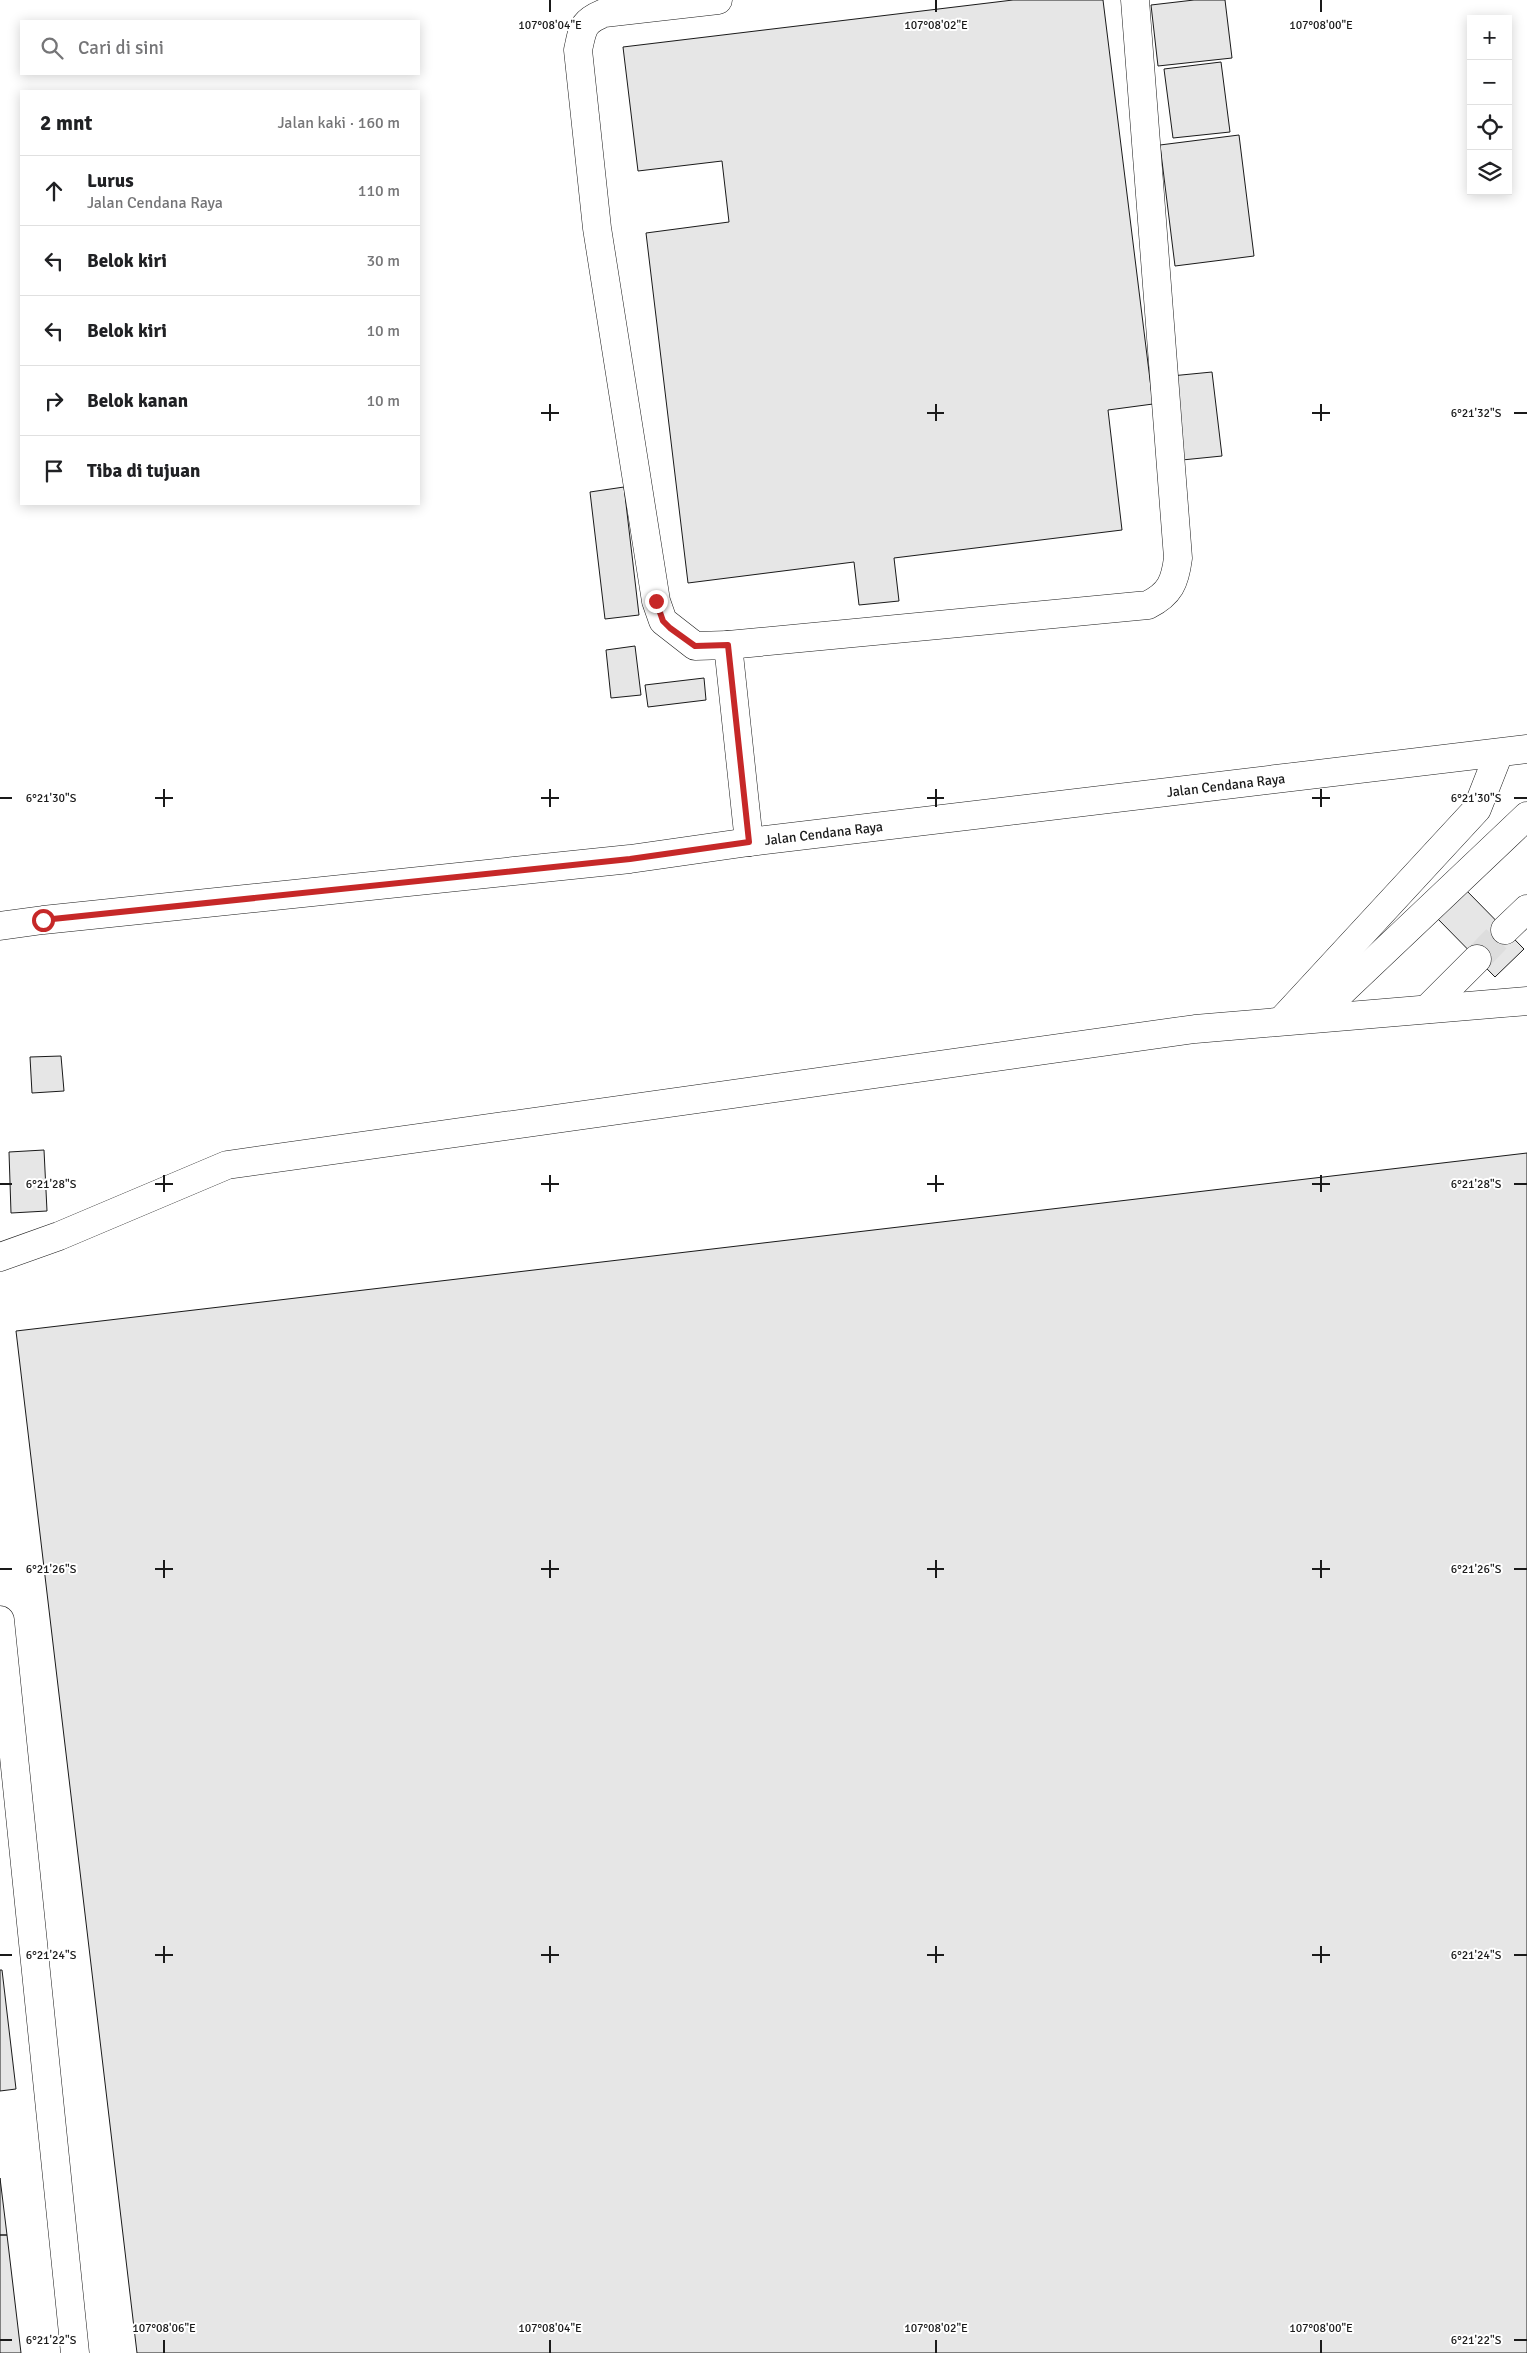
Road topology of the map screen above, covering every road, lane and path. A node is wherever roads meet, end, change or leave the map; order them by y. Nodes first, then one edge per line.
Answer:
1 (718, 0) edge
2 (1135, 0) edge
3 (728, 645) junction
4 (1527, 749) edge
5 (1499, 752) junction
6 (1527, 816) edge
7 (749, 842) junction
8 (1527, 909) edge
9 (0, 926) edge
10 (1505, 930) tunnel mouth
11 (1477, 959) tunnel mouth
12 (1527, 1001) edge
13 (1427, 1008) junction
14 (1314, 1018) junction
15 (1281, 1021) junction
16 (0, 1257) edge
17 (0, 1620) edge
18 (76, 2353) edge

1 - 3 lane
2 - 3 lane
3 - 7 lane
4 - 5 lane, Jalan Cendana Raya
5 - 7 lane, Jalan Cendana Raya
5 - 15 lane
6 - 14 lane
7 - 9 lane, Jalan Cendana Raya
8 - 10 lane
11 - 13 lane
12 - 13 lane
13 - 14 lane
14 - 15 lane
15 - 16 lane
17 - 18 lane

